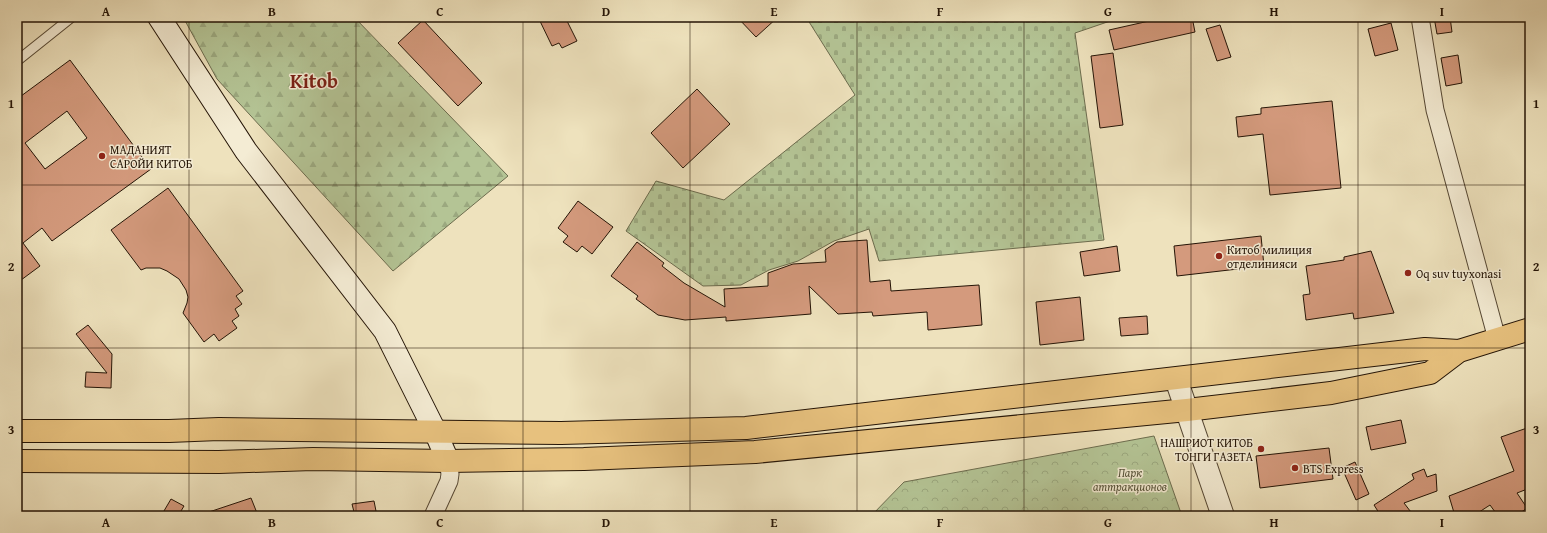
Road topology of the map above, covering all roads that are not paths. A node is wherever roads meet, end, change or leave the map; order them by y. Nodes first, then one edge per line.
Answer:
1 (72, 17) edge
2 (159, 17) edge
3 (1420, 17) edge
4 (17, 61) edge
5 (1530, 329) edge
6 (1497, 339) junction
7 (1459, 351) junction
8 (1176, 379) junction
9 (1187, 410) junction
10 (17, 431) edge
11 (435, 431) junction
12 (17, 461) edge
13 (448, 462) junction
14 (433, 516) edge
15 (1223, 516) edge

1 - 4 lane
2 - 11 main road
3 - 6 street
5 - 6 main road
6 - 7 main road
7 - 8 main road
7 - 9 main road
8 - 9 main road
8 - 11 main road
9 - 13 main road
9 - 15 main road
10 - 11 main road
11 - 13 main road
12 - 13 main road
13 - 14 street

